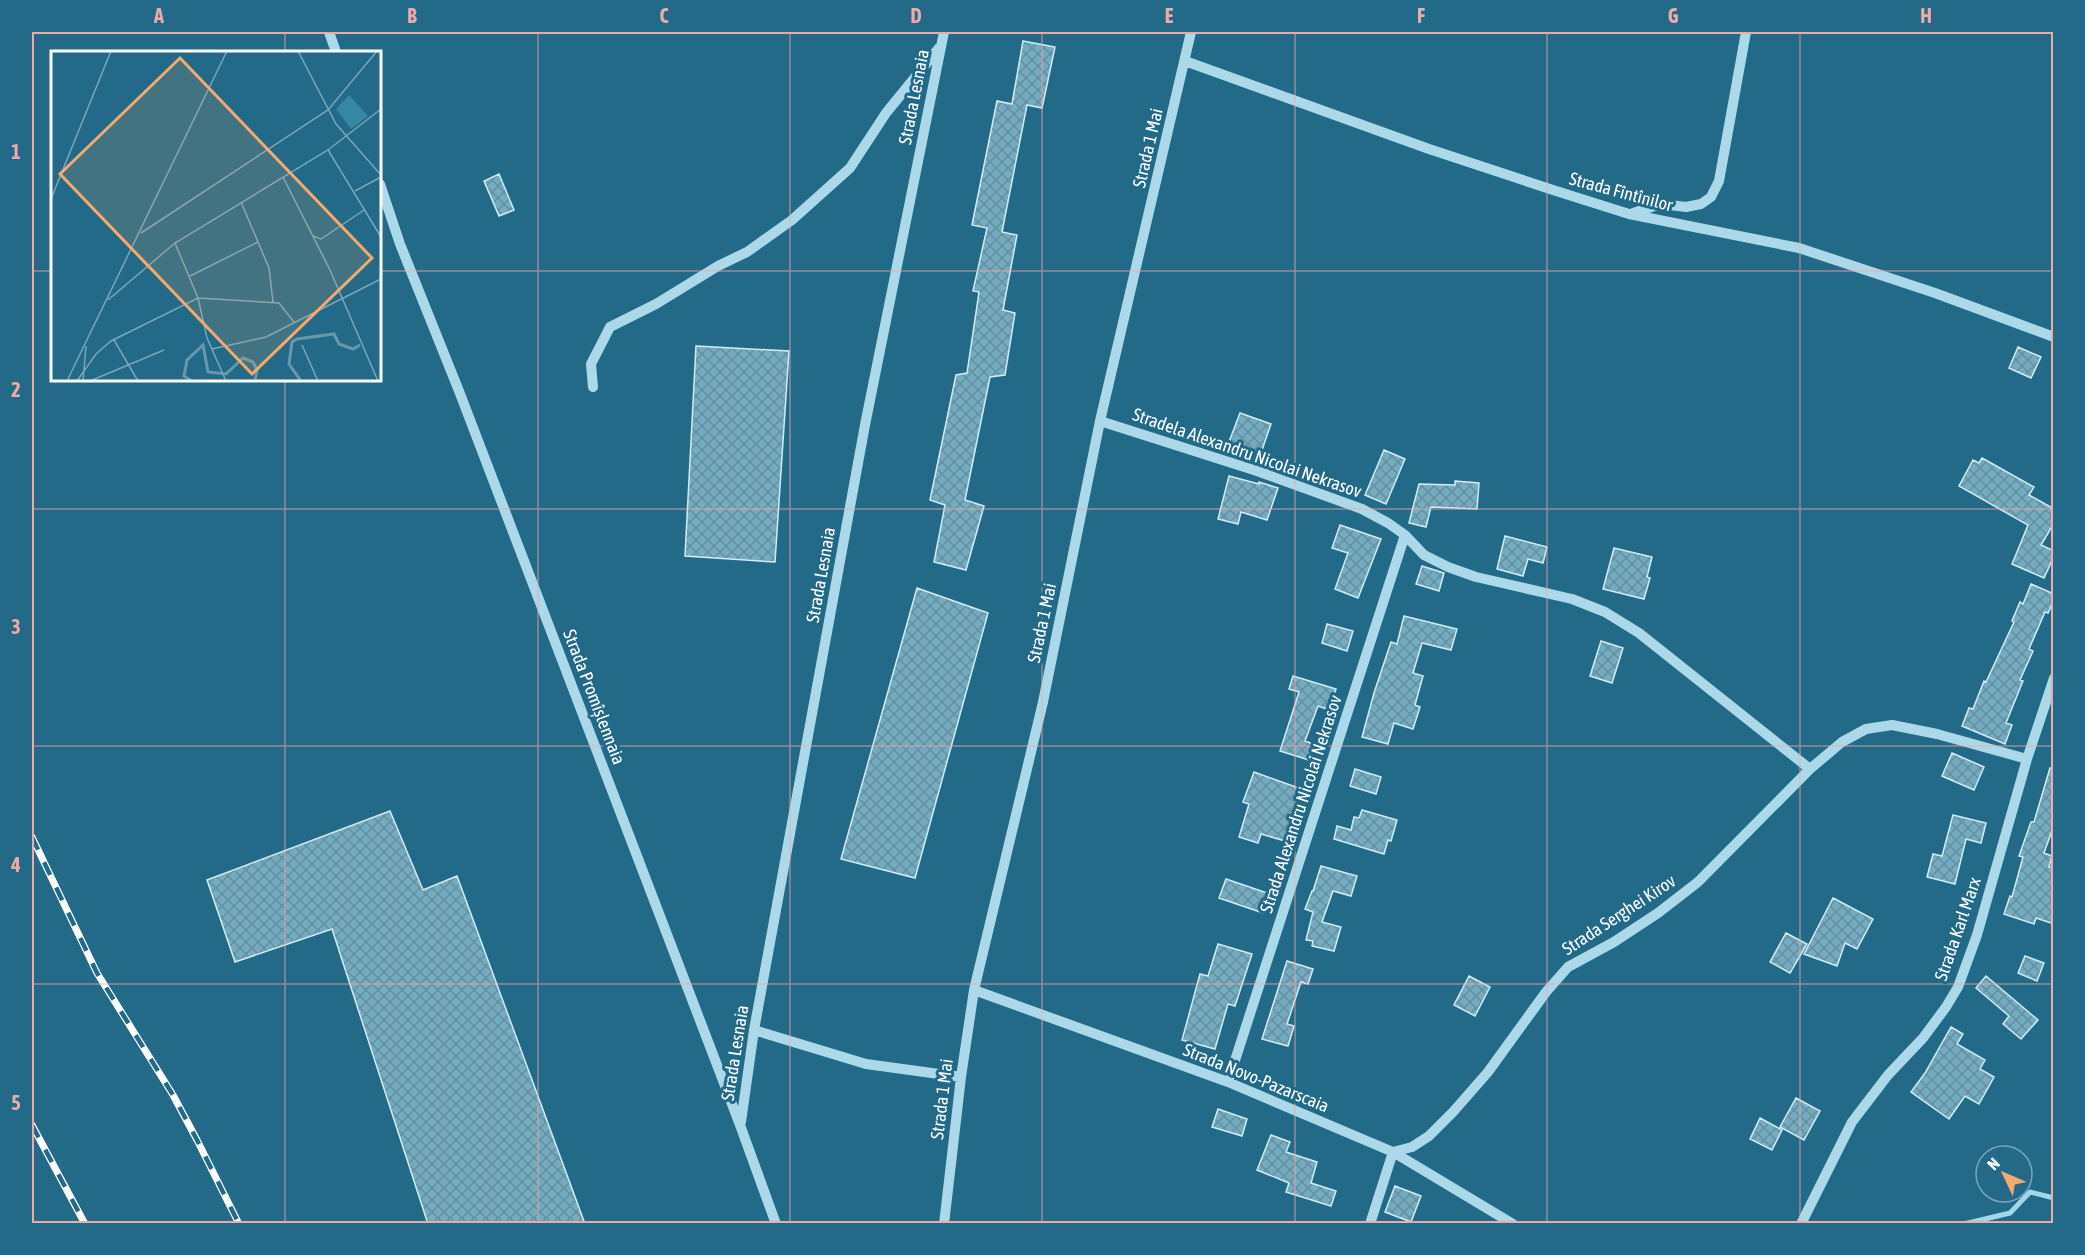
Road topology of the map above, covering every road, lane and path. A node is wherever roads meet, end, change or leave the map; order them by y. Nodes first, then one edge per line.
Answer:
1 (329, 32) edge
2 (944, 32) edge
3 (1191, 32) edge
4 (1746, 32) edge
5 (941, 46) junction
6 (336, 51) edge
7 (1185, 61) junction
8 (381, 187) edge
9 (1629, 214) junction
10 (2054, 337) edge
11 (593, 387) dead end
12 (1100, 421) junction
13 (1405, 535) junction
14 (2054, 678) edge
15 (2026, 759) junction
16 (1810, 769) junction
17 (974, 990) junction
18 (754, 1030) junction
19 (961, 1077) junction
20 (1228, 1082) junction
21 (740, 1125) junction
22 (1393, 1152) junction
23 (776, 1224) edge
24 (944, 1224) edge
25 (1370, 1224) edge
26 (1513, 1224) edge
27 (1801, 1224) edge

1 - 6 street
2 - 5 street, Strada Lesnaia
3 - 7 street, Strada 1 Mai
4 - 9 street
5 - 11 street
5 - 18 street, Strada Lesnaia
7 - 9 street, Strada Fîntînilor
7 - 12 street, Strada 1 Mai
8 - 21 street, Strada Promîșlennaia
9 - 10 street, Strada Fîntînilor
12 - 13 street, Stradela Alexandru Nicolai Nekrasov
12 - 17 street, Strada 1 Mai
13 - 16 street, Stradela Alexandru Nicolai Nekrasov
13 - 20 street, Strada Alexandru Nicolai Nekrasov
14 - 15 street, Strada Karl Marx
15 - 16 street, Strada Serghei Kirov
15 - 27 street, Strada Karl Marx
16 - 22 street, Strada Serghei Kirov
17 - 19 street, Strada 1 Mai
17 - 20 street, Strada Novo-Pazarscaia
18 - 19 street
18 - 21 street, Strada Lesnaia
19 - 24 street, Strada 1 Mai
20 - 22 street, Strada Novo-Pazarscaia
21 - 23 street, Strada Promîșlennaia
22 - 25 street
22 - 26 street, Strada Novo-Pazarscaia

